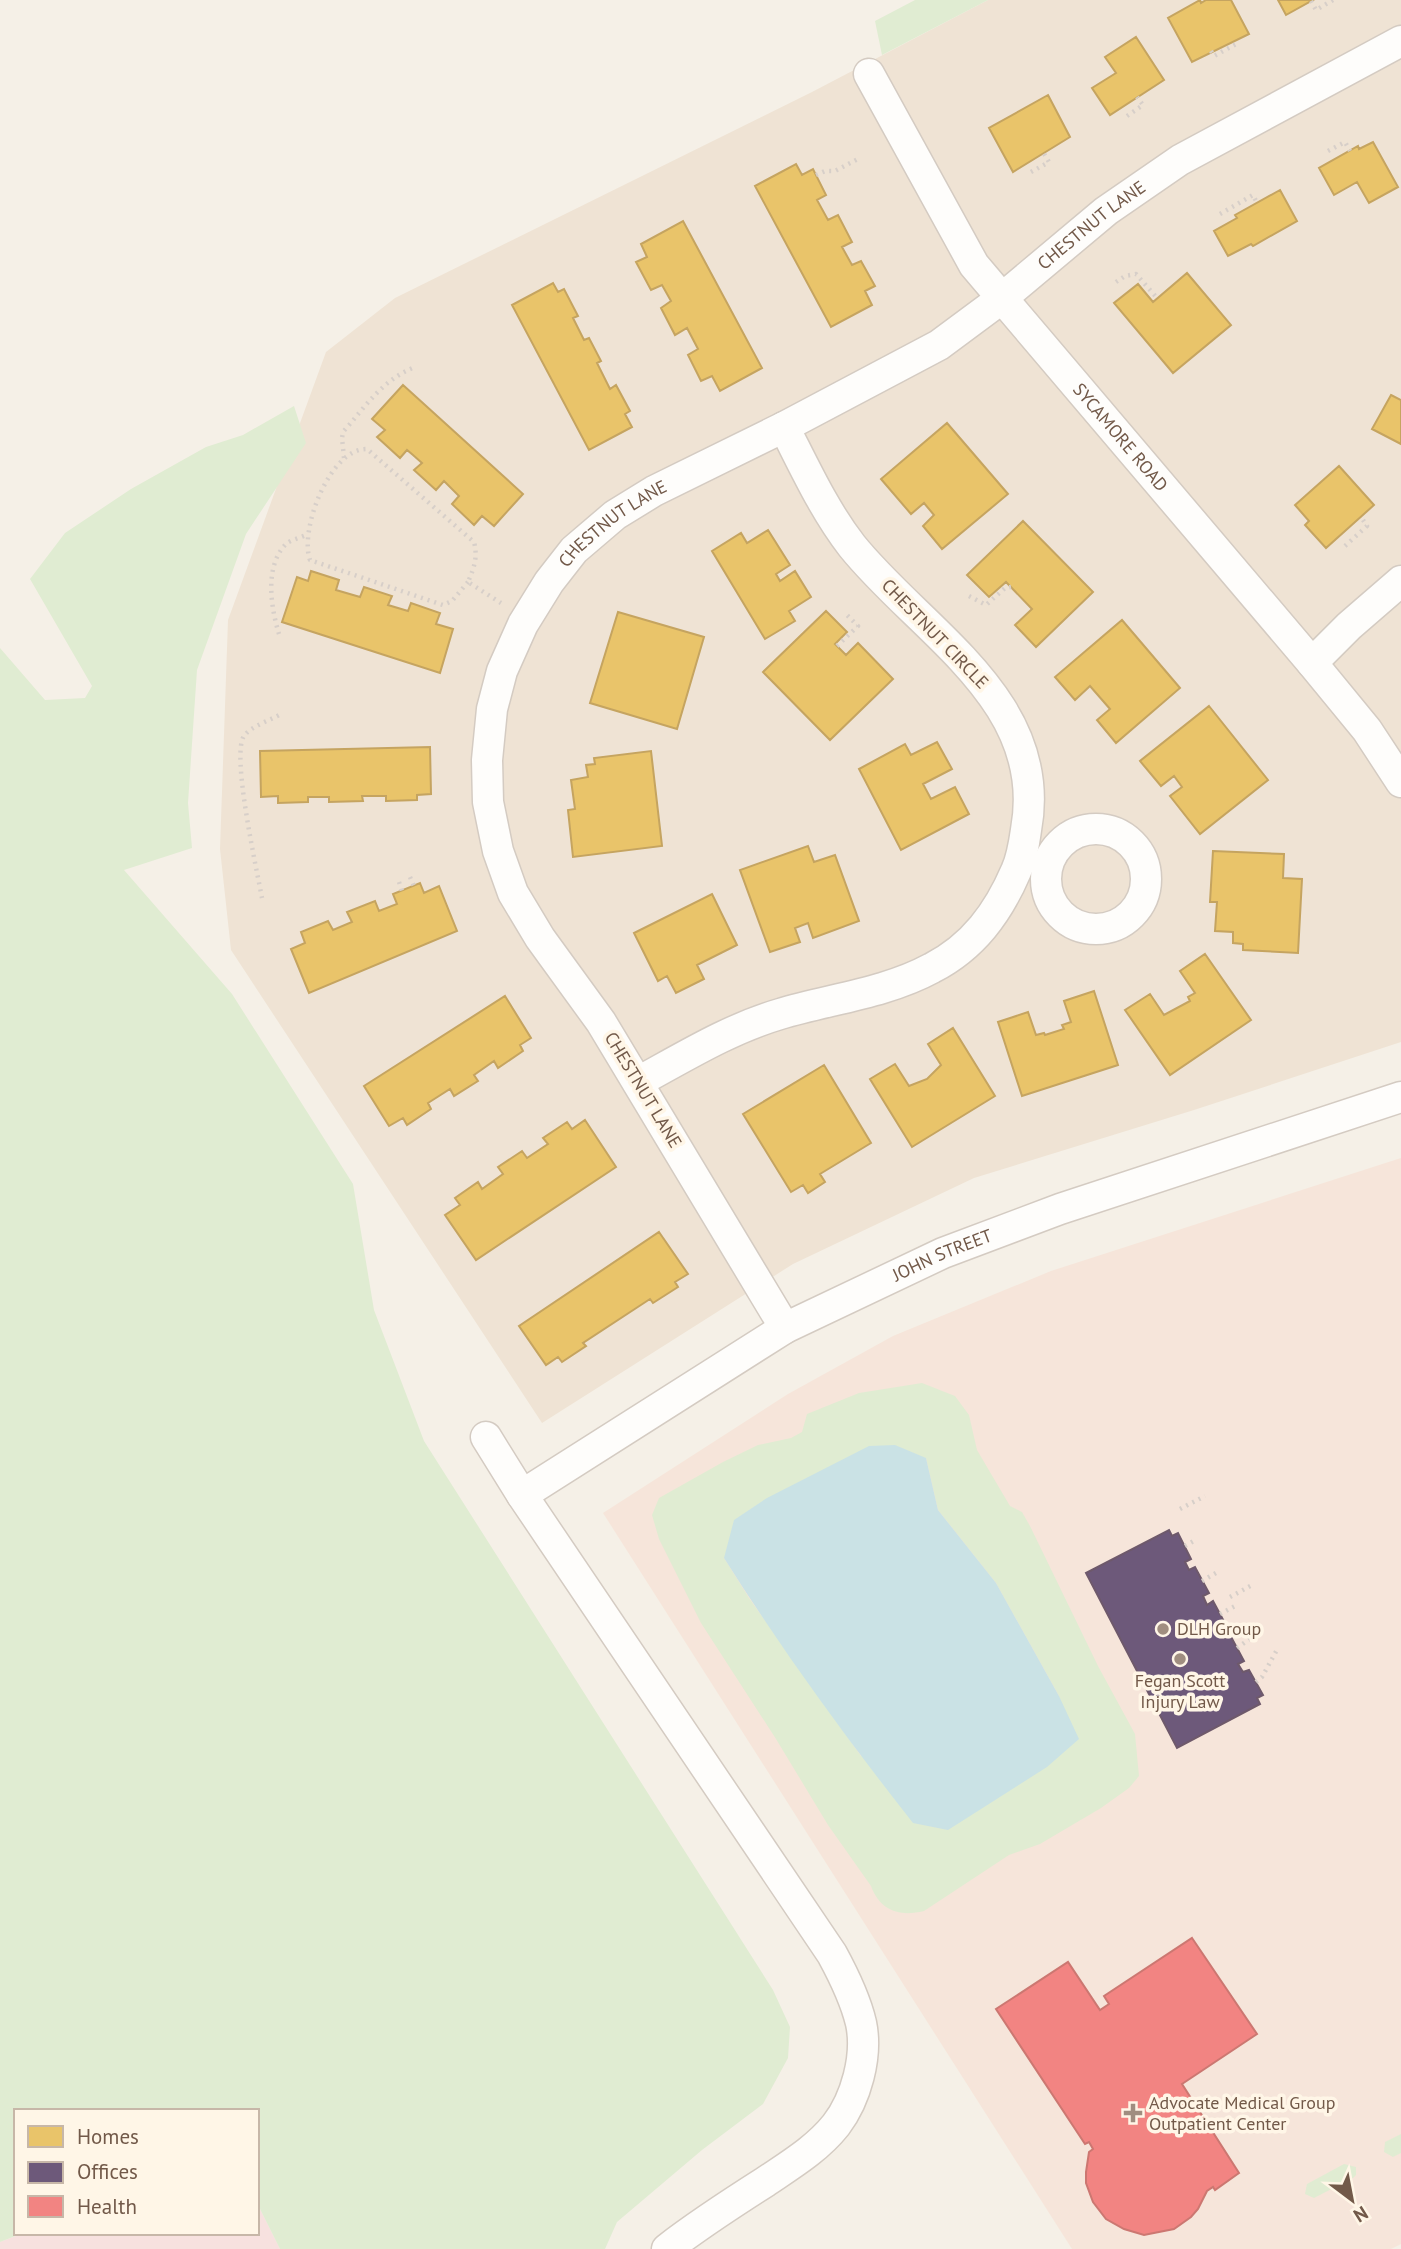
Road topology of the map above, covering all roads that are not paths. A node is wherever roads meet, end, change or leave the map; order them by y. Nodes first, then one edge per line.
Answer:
1 (1401, 41) edge
2 (869, 74) dead end
3 (1001, 299) junction
4 (784, 427) junction
5 (1401, 581) edge
6 (1312, 663) junction
7 (1401, 782) edge
8 (638, 1082) junction
9 (1401, 1097) edge
10 (785, 1328) junction
11 (486, 1437) dead end
12 (522, 1495) junction
13 (667, 2249) edge

1 - 3 street, CHESTNUT LANE
2 - 3 street, SYCAMORE ROAD
3 - 4 street, CHESTNUT LANE
3 - 6 street, SYCAMORE ROAD
4 - 8 street, CHESTNUT LANE
4 - 8 street, CHESTNUT CIRCLE
5 - 6 street
6 - 7 street, SYCAMORE ROAD
8 - 10 street, CHESTNUT LANE
9 - 10 street, JOHN STREET
10 - 12 street, JOHN STREET
11 - 12 street
12 - 13 street

